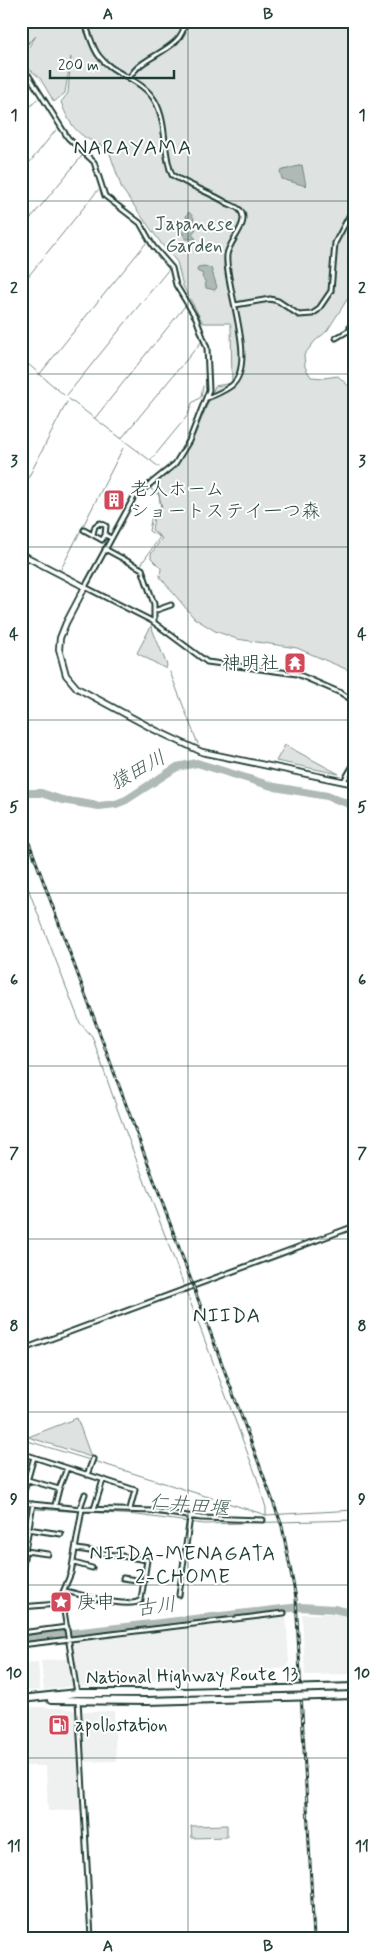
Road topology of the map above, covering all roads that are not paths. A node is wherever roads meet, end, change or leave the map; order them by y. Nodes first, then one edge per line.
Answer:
1 (83, 21) edge
2 (185, 21) edge
3 (21, 69) edge
4 (130, 77) junction
5 (355, 205) edge
6 (236, 305) junction
7 (355, 311) edge
8 (351, 332) junction
9 (336, 338) dead end
10 (355, 341) edge
11 (207, 399) junction
12 (84, 530) dead end
13 (93, 535) junction
14 (105, 535) junction
15 (111, 538) junction
16 (105, 549) junction
17 (21, 554) edge
18 (85, 587) junction
19 (171, 605) dead end
20 (154, 611) junction
21 (154, 622) junction
22 (355, 702) edge
23 (355, 762) edge
24 (344, 781) junction
25 (355, 784) edge
26 (355, 1226) edge
27 (21, 1350) edge
28 (21, 1453) edge
29 (34, 1457) junction
30 (92, 1461) dead end
31 (67, 1468) junction
32 (87, 1475) junction
33 (21, 1478) edge
34 (27, 1480) junction
35 (103, 1480) junction
36 (59, 1489) junction
37 (86, 1494) dead end
38 (21, 1502) edge
39 (55, 1505) junction
40 (32, 1507) junction
41 (81, 1509) junction
42 (94, 1509) junction
43 (130, 1509) junction
44 (190, 1517) junction
45 (263, 1520) dead end
46 (21, 1528) edge
47 (29, 1529) junction
48 (61, 1534) dead end
49 (77, 1549) junction
50 (23, 1551) edge
51 (48, 1554) dead end
52 (74, 1563) junction
53 (92, 1568) dead end
54 (21, 1578) edge
55 (123, 1578) dead end
56 (144, 1581) junction
57 (65, 1591) junction
58 (179, 1595) dead end
59 (58, 1604) junction
60 (21, 1607) edge
61 (284, 1613) dead end
62 (67, 1628) junction
63 (21, 1633) edge
64 (69, 1637) junction
65 (21, 1645) edge
66 (355, 1687) edge
67 (77, 1693) junction
68 (355, 1695) edge
69 (29, 1698) junction
70 (21, 1699) edge
71 (78, 1701) junction
72 (91, 1938) edge

1 - 4 street
2 - 4 street
3 - 11 street
4 - 6 street
5 - 6 street
6 - 11 street
7 - 8 street
8 - 9 street
8 - 10 street
11 - 15 street
12 - 13 street
13 - 14 street
13 - 14 street
14 - 15 street
15 - 16 street
16 - 18 street
16 - 20 street
17 - 18 street
18 - 21 street
18 - 24 street
19 - 20 street
20 - 21 street
21 - 22 street
23 - 24 street
24 - 25 street
26 - 27 street
28 - 29 street
29 - 31 street
29 - 34 street
30 - 32 street
31 - 32 street
31 - 36 street
32 - 35 street
33 - 34 street
34 - 36 street
34 - 38 street
35 - 42 street
35 - 43 street
36 - 39 street
37 - 41 street
38 - 40 street
39 - 40 street
39 - 41 street
40 - 47 street
41 - 42 street
41 - 49 street
42 - 43 street
43 - 44 street
44 - 45 street
44 - 58 street
46 - 47 street
47 - 48 street
47 - 50 street
49 - 52 street
49 - 56 street
50 - 51 street
50 - 54 street
52 - 53 street
52 - 57 street
55 - 56 street
56 - 57 street
57 - 59 street
59 - 60 street
59 - 62 street
61 - 64 street
62 - 63 street
62 - 64 street
64 - 65 street
64 - 67 street
66 - 67 highway, National Highway Route 13, bridge
67 - 69 highway, National Highway Route 13
67 - 71 street
68 - 71 highway, National Highway Route 13, bridge
69 - 70 highway, National Highway Route 13
69 - 71 highway, National Highway Route 13
71 - 72 street

